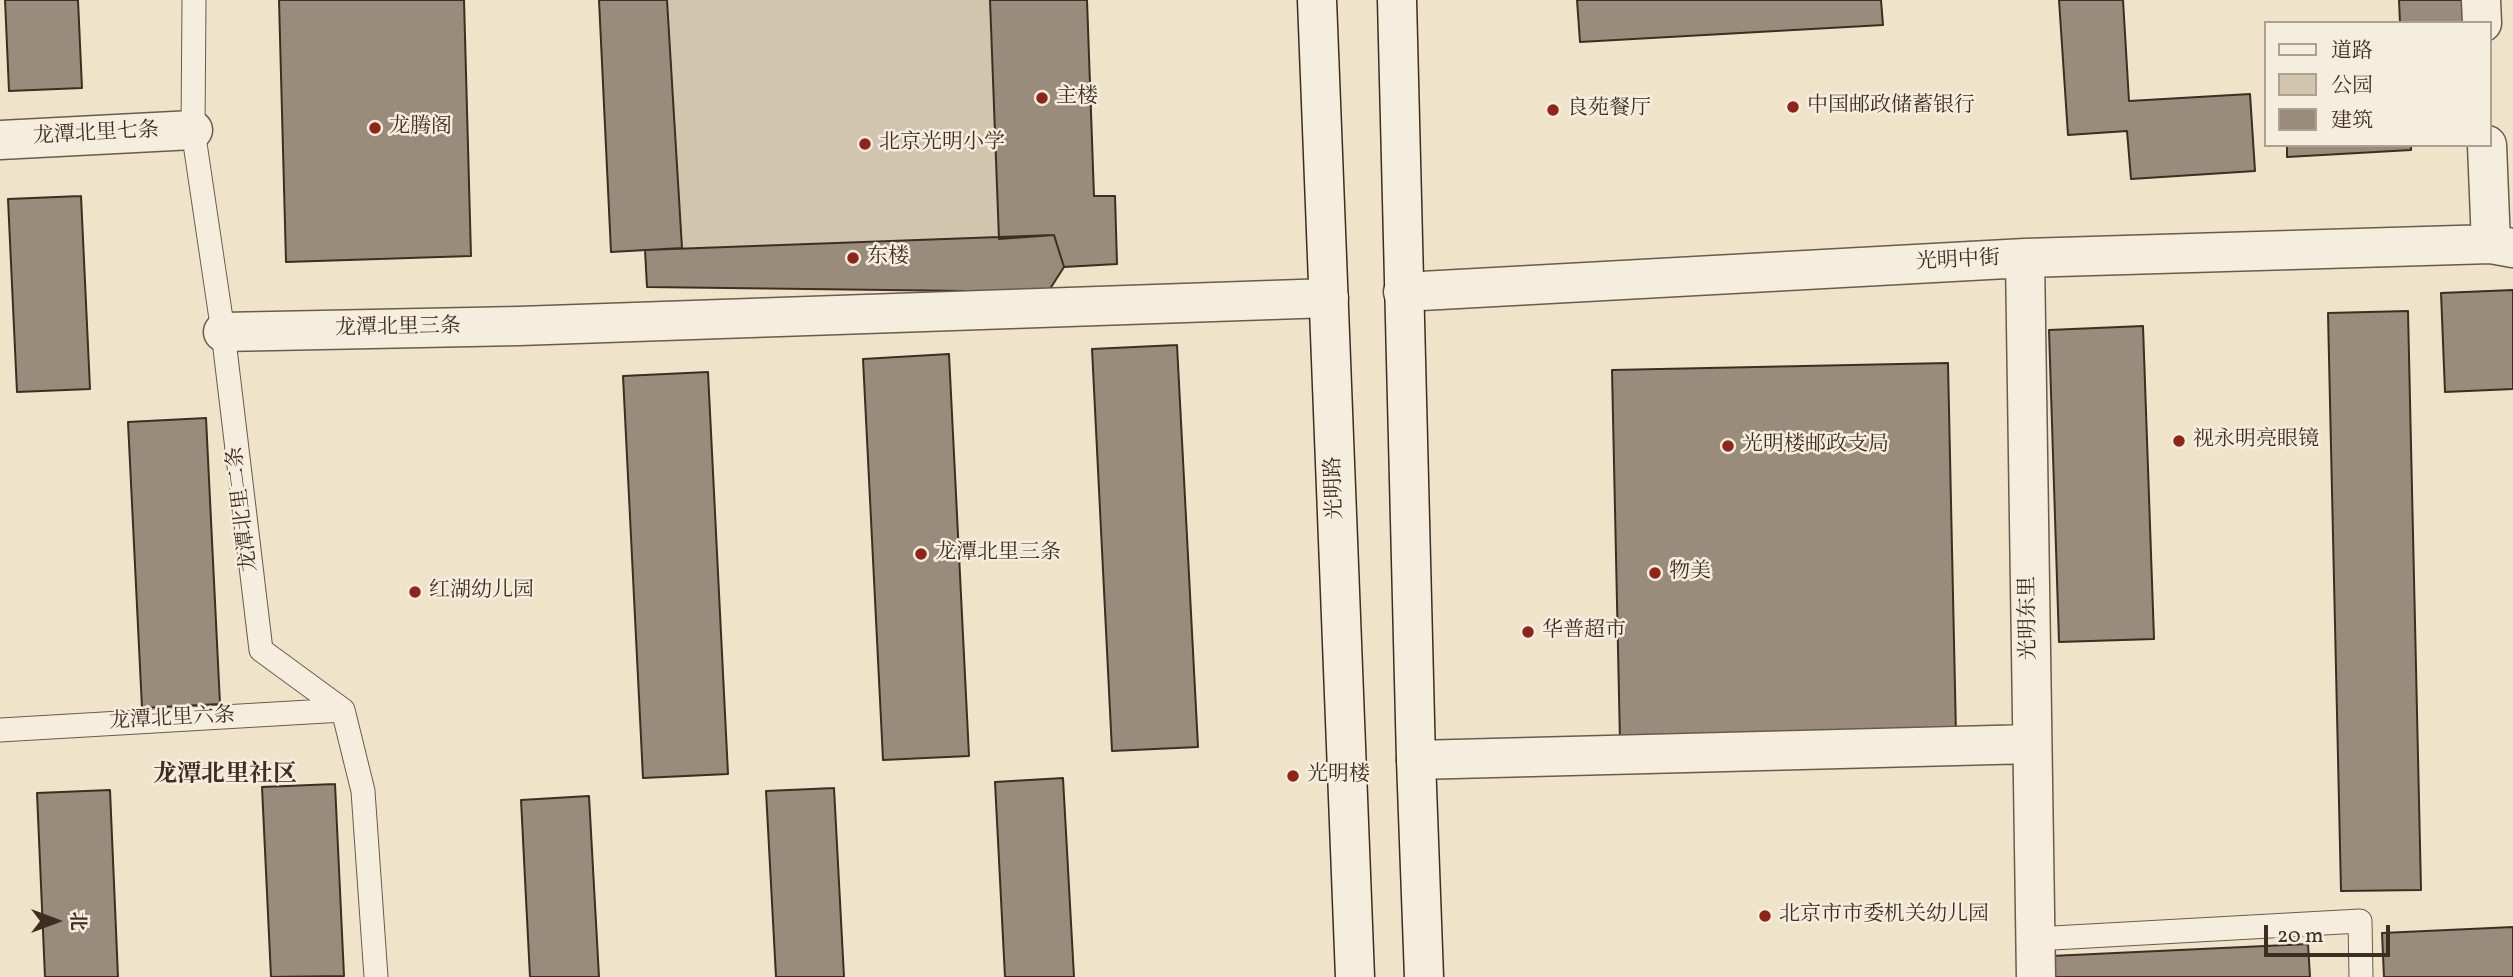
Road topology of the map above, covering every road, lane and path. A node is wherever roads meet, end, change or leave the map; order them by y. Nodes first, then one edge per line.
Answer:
1 (194, 0) edge
2 (1317, 0) edge
3 (1397, 0) edge
4 (2481, 0) edge
5 (2482, 21) edge
6 (192, 131) junction
7 (0, 140) edge
8 (2487, 147) edge
9 (2502, 246) edge
10 (2025, 258) junction
11 (1403, 292) junction
12 (1329, 298) junction
13 (223, 332) junction
14 (343, 710) junction
15 (0, 730) edge
16 (2032, 744) junction
17 (1416, 760) junction
18 (2035, 939) junction
19 (376, 977) edge
20 (1355, 977) edge
21 (1424, 977) edge
22 (2036, 977) edge
23 (2361, 977) edge

1 - 6 lane, 龙潭北里二条
2 - 12 street, 光明路
3 - 11 street
4 - 5 street
6 - 7 street, 龙潭北里七条
6 - 13 lane, 龙潭北里二条
8 - 9 street
9 - 10 street, 光明中街
10 - 11 street, 光明中街
10 - 16 street, 光明东里
11 - 17 street
12 - 13 street, 龙潭北里三条
12 - 20 street, 光明路
13 - 14 lane, 龙潭北里二条
14 - 15 lane, 龙潭北里六条
14 - 19 lane
16 - 17 street
16 - 18 street, 光明东里
17 - 21 street
18 - 22 street, 光明东里
18 - 23 lane

